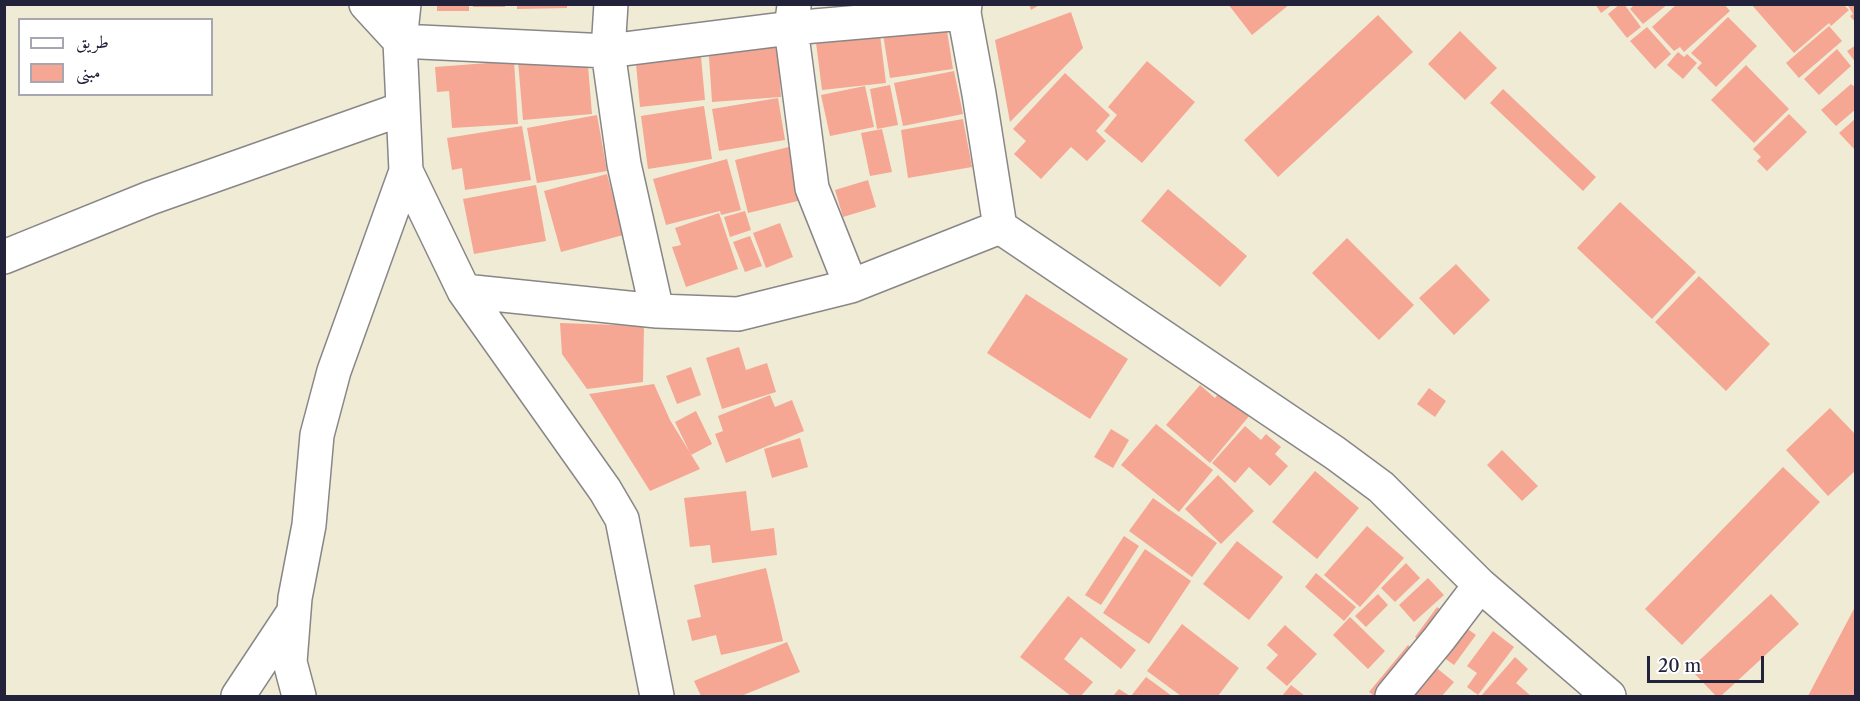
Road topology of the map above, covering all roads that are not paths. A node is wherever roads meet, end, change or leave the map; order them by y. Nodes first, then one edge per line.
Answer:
1 (366, 4) edge
2 (404, 4) edge
3 (611, 4) edge
4 (964, 9) edge
5 (793, 16) edge
6 (400, 41) junction
7 (608, 51) junction
8 (402, 109) junction
9 (406, 171) junction
10 (1000, 227) junction
11 (4, 257) edge
12 (851, 286) junction
13 (464, 291) junction
14 (657, 311) junction
15 (1480, 585) junction
16 (294, 612) junction
17 (237, 696) edge
18 (299, 696) edge
19 (657, 696) edge
20 (1392, 696) edge
21 (1610, 696) edge

1 - 6 street
2 - 6 street
3 - 7 street
4 - 5 street
4 - 10 street
5 - 7 street
5 - 12 street
6 - 7 street
6 - 8 street
7 - 14 street
8 - 9 street
8 - 11 street
9 - 13 street
9 - 16 street
10 - 12 street
10 - 15 street
12 - 14 street
13 - 14 street
13 - 19 street
15 - 20 street
15 - 21 street
16 - 17 street
16 - 18 street

